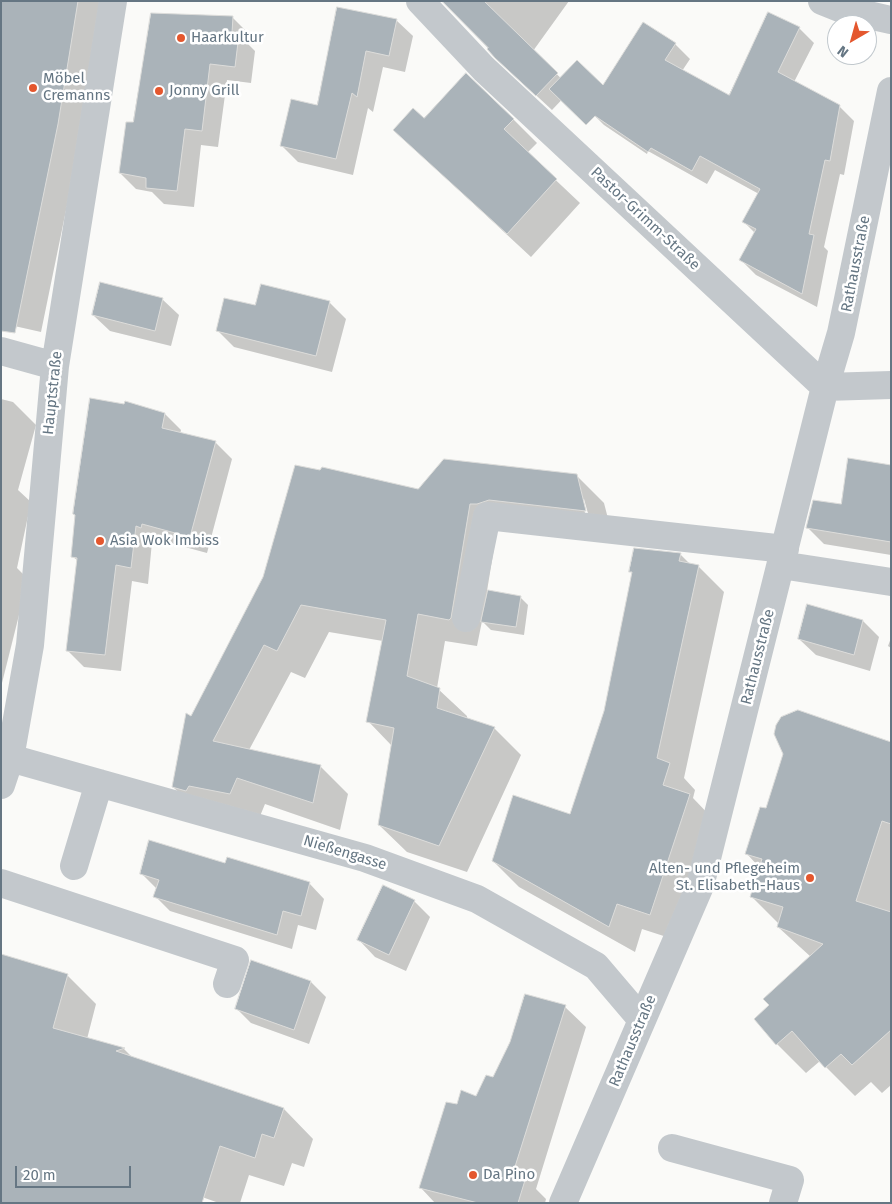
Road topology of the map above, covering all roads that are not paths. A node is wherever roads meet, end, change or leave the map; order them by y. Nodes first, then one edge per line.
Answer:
1 (113, 1) edge
2 (420, 1) edge
3 (822, 1) edge
4 (891, 20) edge
5 (891, 91) edge
6 (1, 351) edge
7 (55, 366) junction
8 (891, 385) edge
9 (825, 387) junction
10 (783, 557) junction
11 (891, 582) edge
12 (466, 618) dead end
13 (10, 758) junction
14 (99, 783) junction
15 (1, 785) edge
16 (74, 866) dead end
17 (1, 883) edge
18 (227, 984) dead end
19 (642, 1020) junction
20 (672, 1148) dead end
21 (563, 1203) edge
22 (783, 1203) edge

1 - 7 street, Hauptstraße
2 - 9 street, Pastor-Grimm-Straße
3 - 4 street
5 - 9 street, Rathausstraße
6 - 7 street
7 - 13 street, Hauptstraße
8 - 9 street
9 - 10 street, Rathausstraße
10 - 11 street
10 - 12 street
10 - 19 street, Rathausstraße
13 - 14 street, Nießengasse
13 - 15 street, Hauptstraße
14 - 16 street
14 - 19 street, Nießengasse
17 - 18 street
19 - 21 street, Rathausstraße
20 - 22 street

